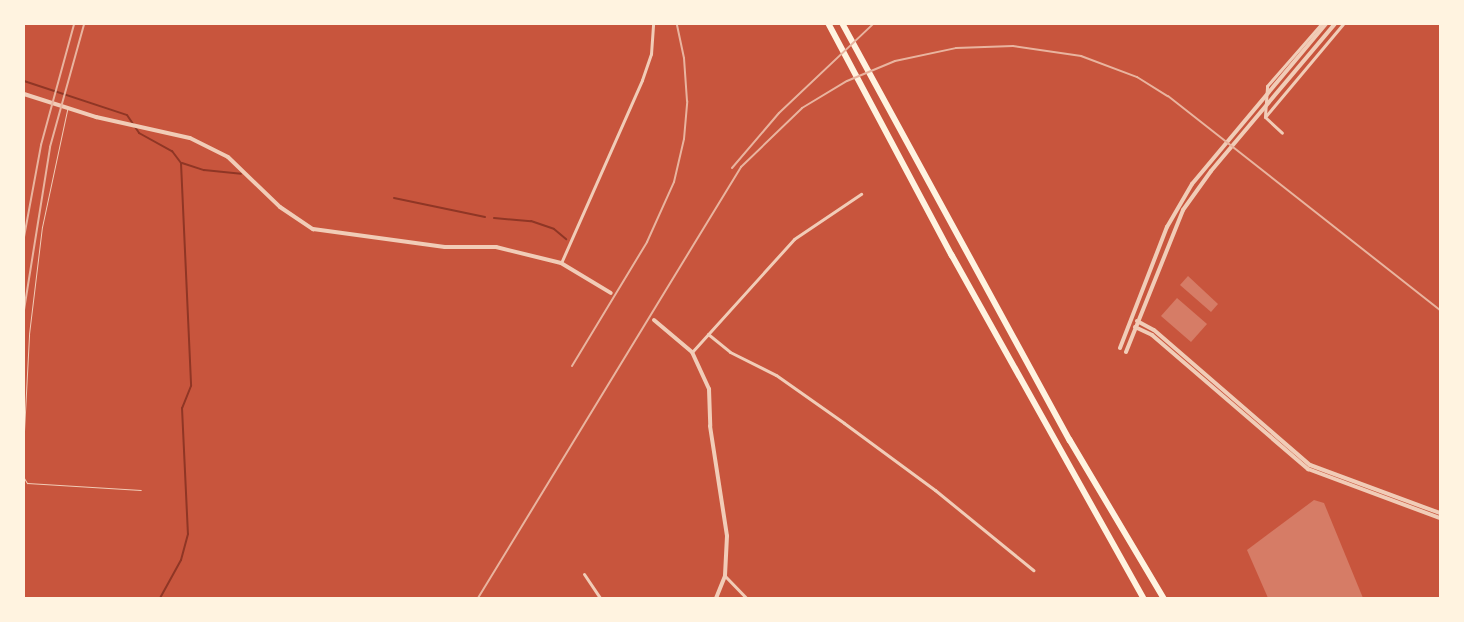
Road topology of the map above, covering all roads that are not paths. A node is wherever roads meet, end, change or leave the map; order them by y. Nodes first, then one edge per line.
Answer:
1 (653, 24) edge
2 (830, 24) edge
3 (843, 24) edge
4 (1321, 24) edge
5 (1326, 24) edge
6 (1335, 24) edge
7 (1344, 24) edge
8 (24, 94) edge
9 (68, 107) junction
10 (1265, 117) junction
11 (1282, 133) dead end
12 (861, 194) dead end
13 (561, 263) junction
14 (611, 293) dead end
15 (654, 320) dead end
16 (1137, 321) junction
17 (1135, 327) junction
18 (708, 334) junction
19 (1120, 348) joint
20 (692, 352) junction
21 (1126, 352) joint
22 (24, 430) edge
23 (24, 478) edge
24 (141, 490) dead end
25 (1440, 513) edge
26 (1440, 518) edge
27 (1033, 570) dead end
28 (584, 574) dead end
29 (725, 576) junction
30 (600, 598) edge
31 (716, 598) edge
32 (746, 598) edge
33 (1144, 598) edge
34 (1164, 598) edge

1 - 13 street
2 - 33 highway
3 - 34 highway
4 - 10 street
5 - 19 street
6 - 16 street
7 - 10 street
8 - 9 street
9 - 13 street
9 - 22 lane
10 - 11 street
12 - 18 street
13 - 14 street
15 - 20 street
16 - 17 street
16 - 25 street
17 - 21 street
17 - 26 street
18 - 20 street
18 - 27 street
19 - 21 street
20 - 29 street
23 - 24 lane
28 - 30 street
29 - 31 street
29 - 32 street

